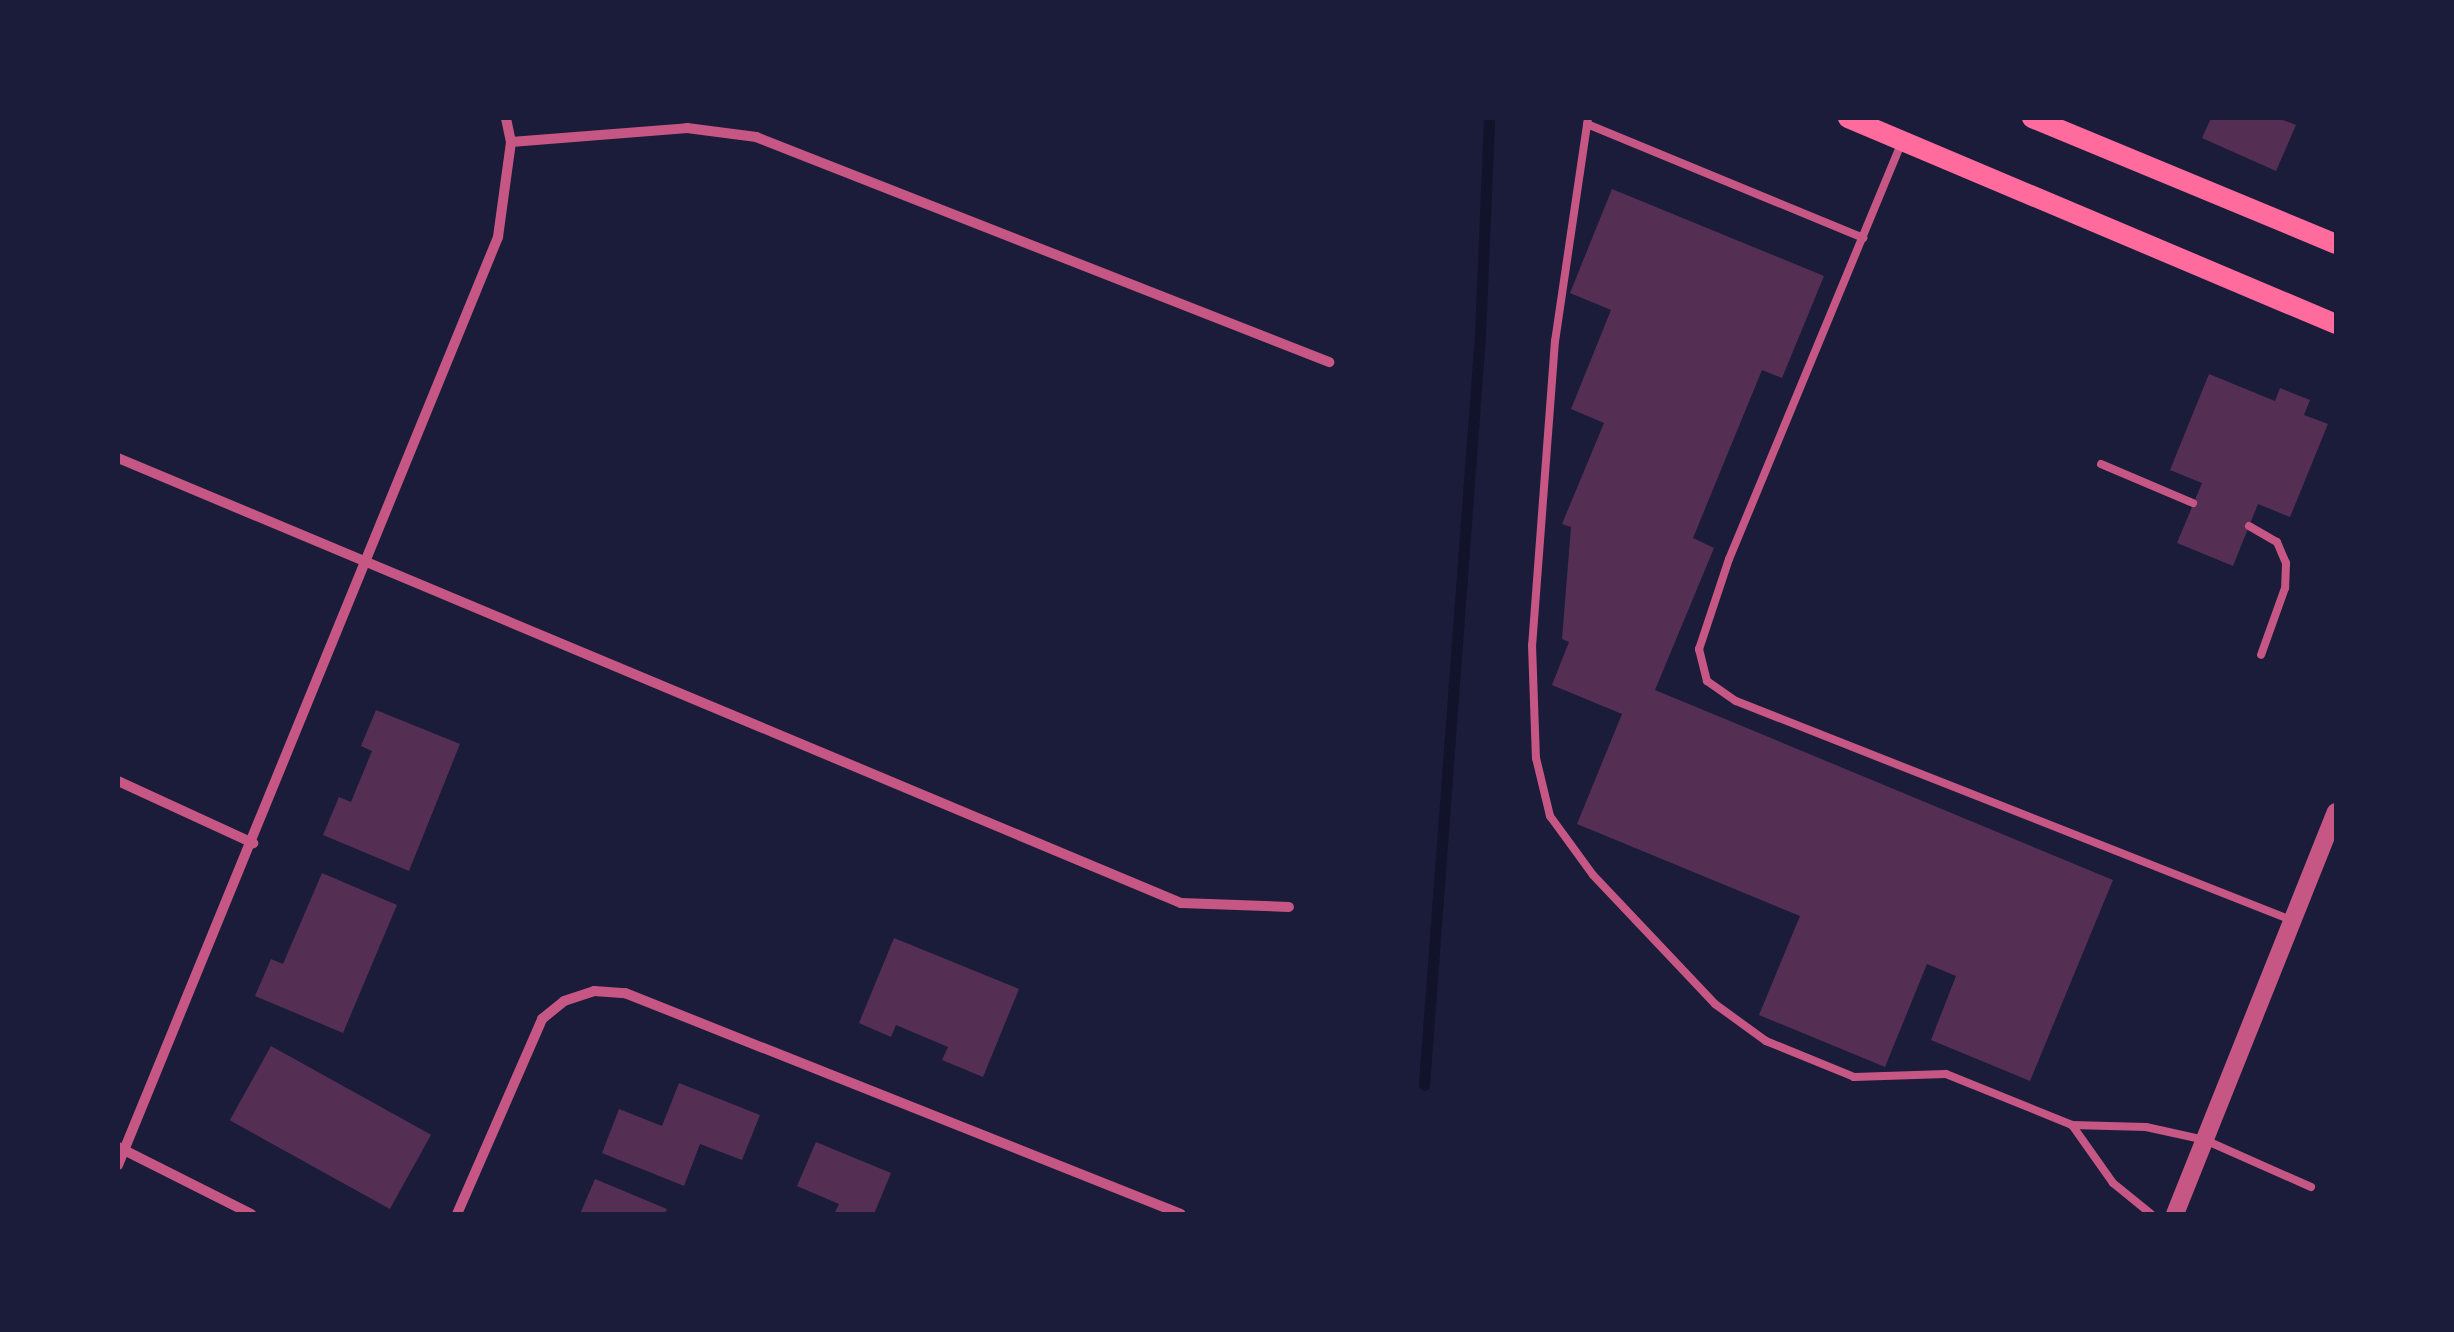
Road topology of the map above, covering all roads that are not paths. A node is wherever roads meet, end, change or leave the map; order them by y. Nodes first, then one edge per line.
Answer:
1 (506, 118) edge
2 (1848, 118) edge
3 (2032, 118) edge
4 (1588, 121) edge
5 (1902, 140) junction
6 (511, 142) junction
7 (1863, 238) junction
8 (2336, 244) edge
9 (2336, 324) edge
10 (1329, 362) dead end
11 (118, 458) edge
12 (2101, 464) dead end
13 (2194, 502) dead end
14 (2250, 526) dead end
15 (367, 564) junction
16 (2261, 655) dead end
17 (118, 780) edge
18 (2336, 812) edge
19 (252, 843) junction
20 (1289, 907) dead end
21 (2293, 921) junction
22 (2072, 1124) junction
23 (2205, 1140) junction
24 (121, 1148) edge
25 (118, 1165) edge
26 (2312, 1188) dead end
27 (252, 1214) edge
28 (457, 1214) edge
29 (1181, 1214) edge
30 (2151, 1214) edge
31 (2175, 1214) edge

1 - 6 street
2 - 5 main road
3 - 8 main road
4 - 7 lane
4 - 22 lane
5 - 7 lane
5 - 9 main road
6 - 10 street
6 - 15 street
7 - 21 lane
11 - 15 street
12 - 13 lane
14 - 16 lane
15 - 19 street
15 - 20 street
17 - 19 street
18 - 21 street
19 - 24 street
21 - 23 street
22 - 23 lane
22 - 30 lane
23 - 26 lane
23 - 31 street
24 - 25 street
24 - 27 street
28 - 29 street

